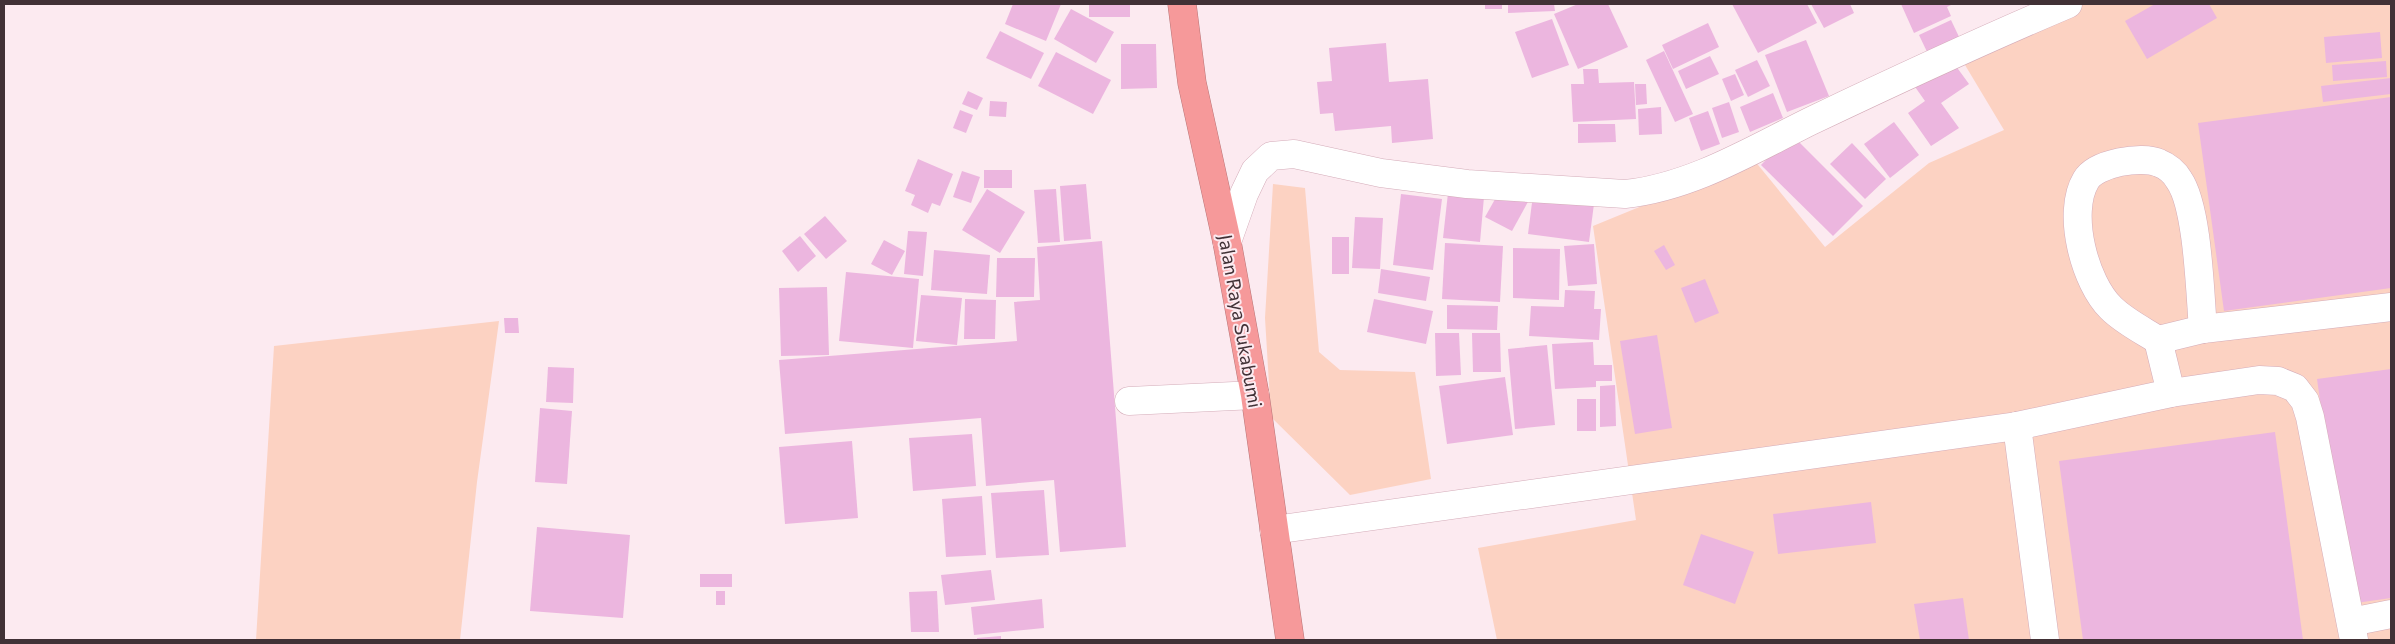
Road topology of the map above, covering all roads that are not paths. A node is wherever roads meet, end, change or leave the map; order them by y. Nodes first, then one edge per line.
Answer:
1 (1182, 4) edge
2 (2068, 4) edge
3 (1227, 242) junction
4 (2391, 307) edge
5 (2203, 329) junction
6 (2158, 340) junction
7 (2171, 393) junction
8 (1255, 395) junction
9 (1129, 401) dead end
10 (2017, 426) junction
11 (1274, 530) junction
12 (2391, 614) edge
13 (2352, 631) edge
14 (1290, 640) edge
15 (2045, 640) edge

1 - 3 highway, Jalan Raya Sukabumi
2 - 3 street
3 - 8 highway, Jalan Raya Sukabumi
4 - 5 street
5 - 6 street
5 - 6 street
6 - 7 street
7 - 10 street
7 - 13 street
8 - 9 street
8 - 11 highway, Jalan Raya Sukabumi
10 - 11 street
10 - 15 street
11 - 14 highway, Jalan Raya Sukabumi
12 - 13 street

